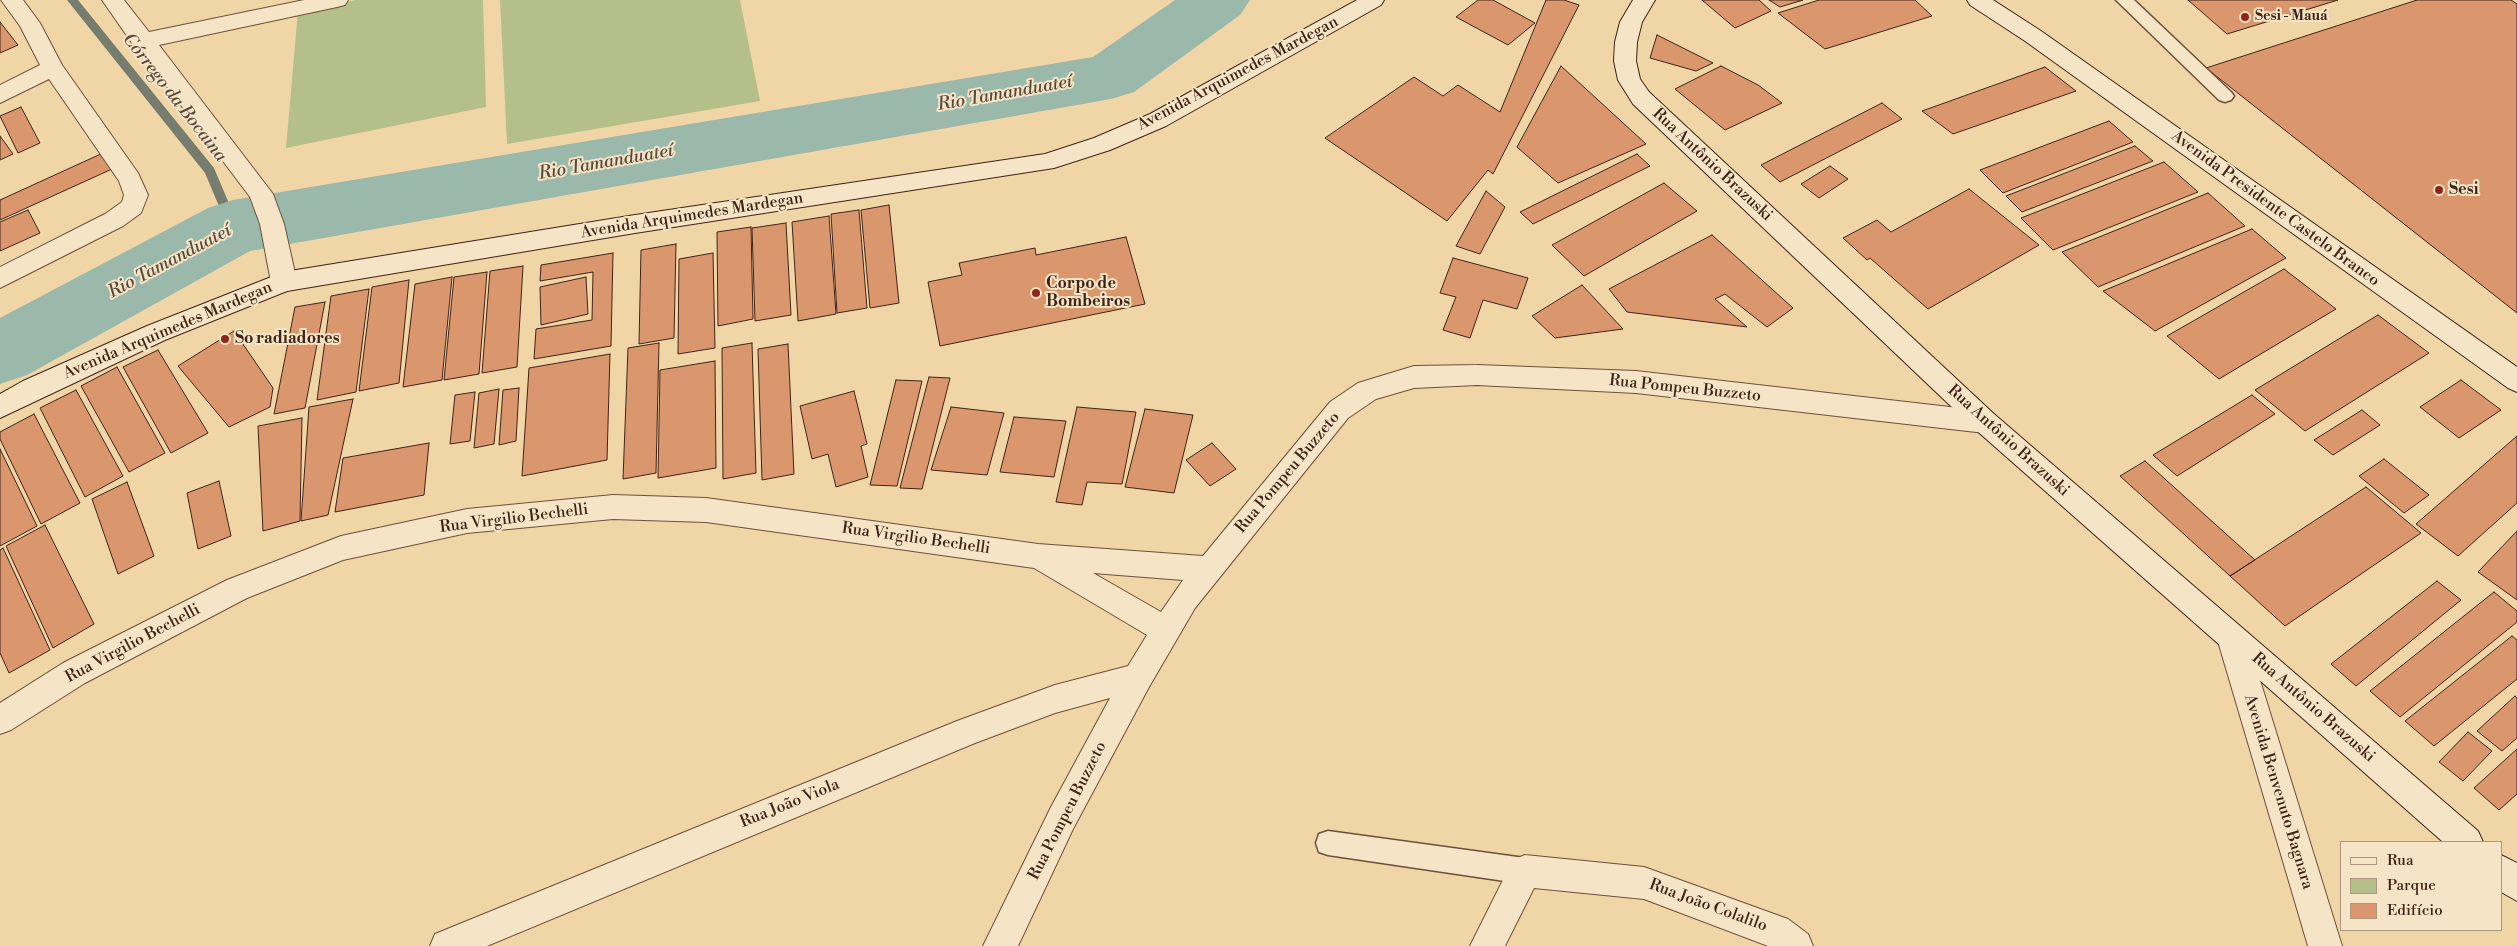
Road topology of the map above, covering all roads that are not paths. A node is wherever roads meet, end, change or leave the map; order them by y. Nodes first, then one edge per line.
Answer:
1 (12, 0) edge
2 (113, 0) edge
3 (337, 0) edge
4 (1373, 0) edge
5 (1644, 0) edge
6 (1978, 0) edge
7 (2007, 0) edge
8 (2124, 0) edge
9 (2033, 36) junction
10 (142, 41) junction
11 (53, 68) junction
12 (0, 95) edge
13 (2225, 96) dead end
14 (0, 278) edge
15 (284, 282) junction
16 (2517, 381) edge
17 (0, 407) edge
18 (1985, 422) junction
19 (1038, 556) junction
20 (1208, 569) junction
21 (1166, 630) junction
22 (2232, 638) junction
23 (1138, 677) junction
24 (0, 720) edge
25 (2466, 841) edge
26 (1328, 843) dead end
27 (1525, 871) junction
28 (2502, 872) edge
29 (2517, 885) edge
30 (447, 946) edge
31 (1000, 946) edge
32 (1487, 946) edge
33 (1796, 946) edge
34 (2325, 946) edge

1 - 11 street
2 - 10 street
3 - 10 street
4 - 15 street, Avenida Arquimedes Mardegan
5 - 18 street, Rua Antônio Brazuski
6 - 9 street, Avenida Presidente Castelo Branco
7 - 9 street, Avenida Presidente Castelo Branco
8 - 13 lane
9 - 16 street, Avenida Presidente Castelo Branco
10 - 15 street
11 - 12 street
11 - 14 street
15 - 17 street, Avenida Arquimedes Mardegan
18 - 20 street, Rua Pompeu Buzzeto
18 - 22 street, Rua Antônio Brazuski
19 - 20 street, Rua Virgilio Bechelli
19 - 21 street, Rua Virgilio Bechelli
19 - 24 street, Rua Virgilio Bechelli
20 - 21 street, Rua Pompeu Buzzeto
21 - 23 street, Rua Pompeu Buzzeto
22 - 25 street, Rua Antônio Brazuski
22 - 34 street, Avenida Benvenuto Bagnara
23 - 30 street, Rua João Viola
23 - 31 street, Rua Pompeu Buzzeto
26 - 27 lane
27 - 32 street
27 - 33 street, Rua João Colalilo
28 - 29 street

